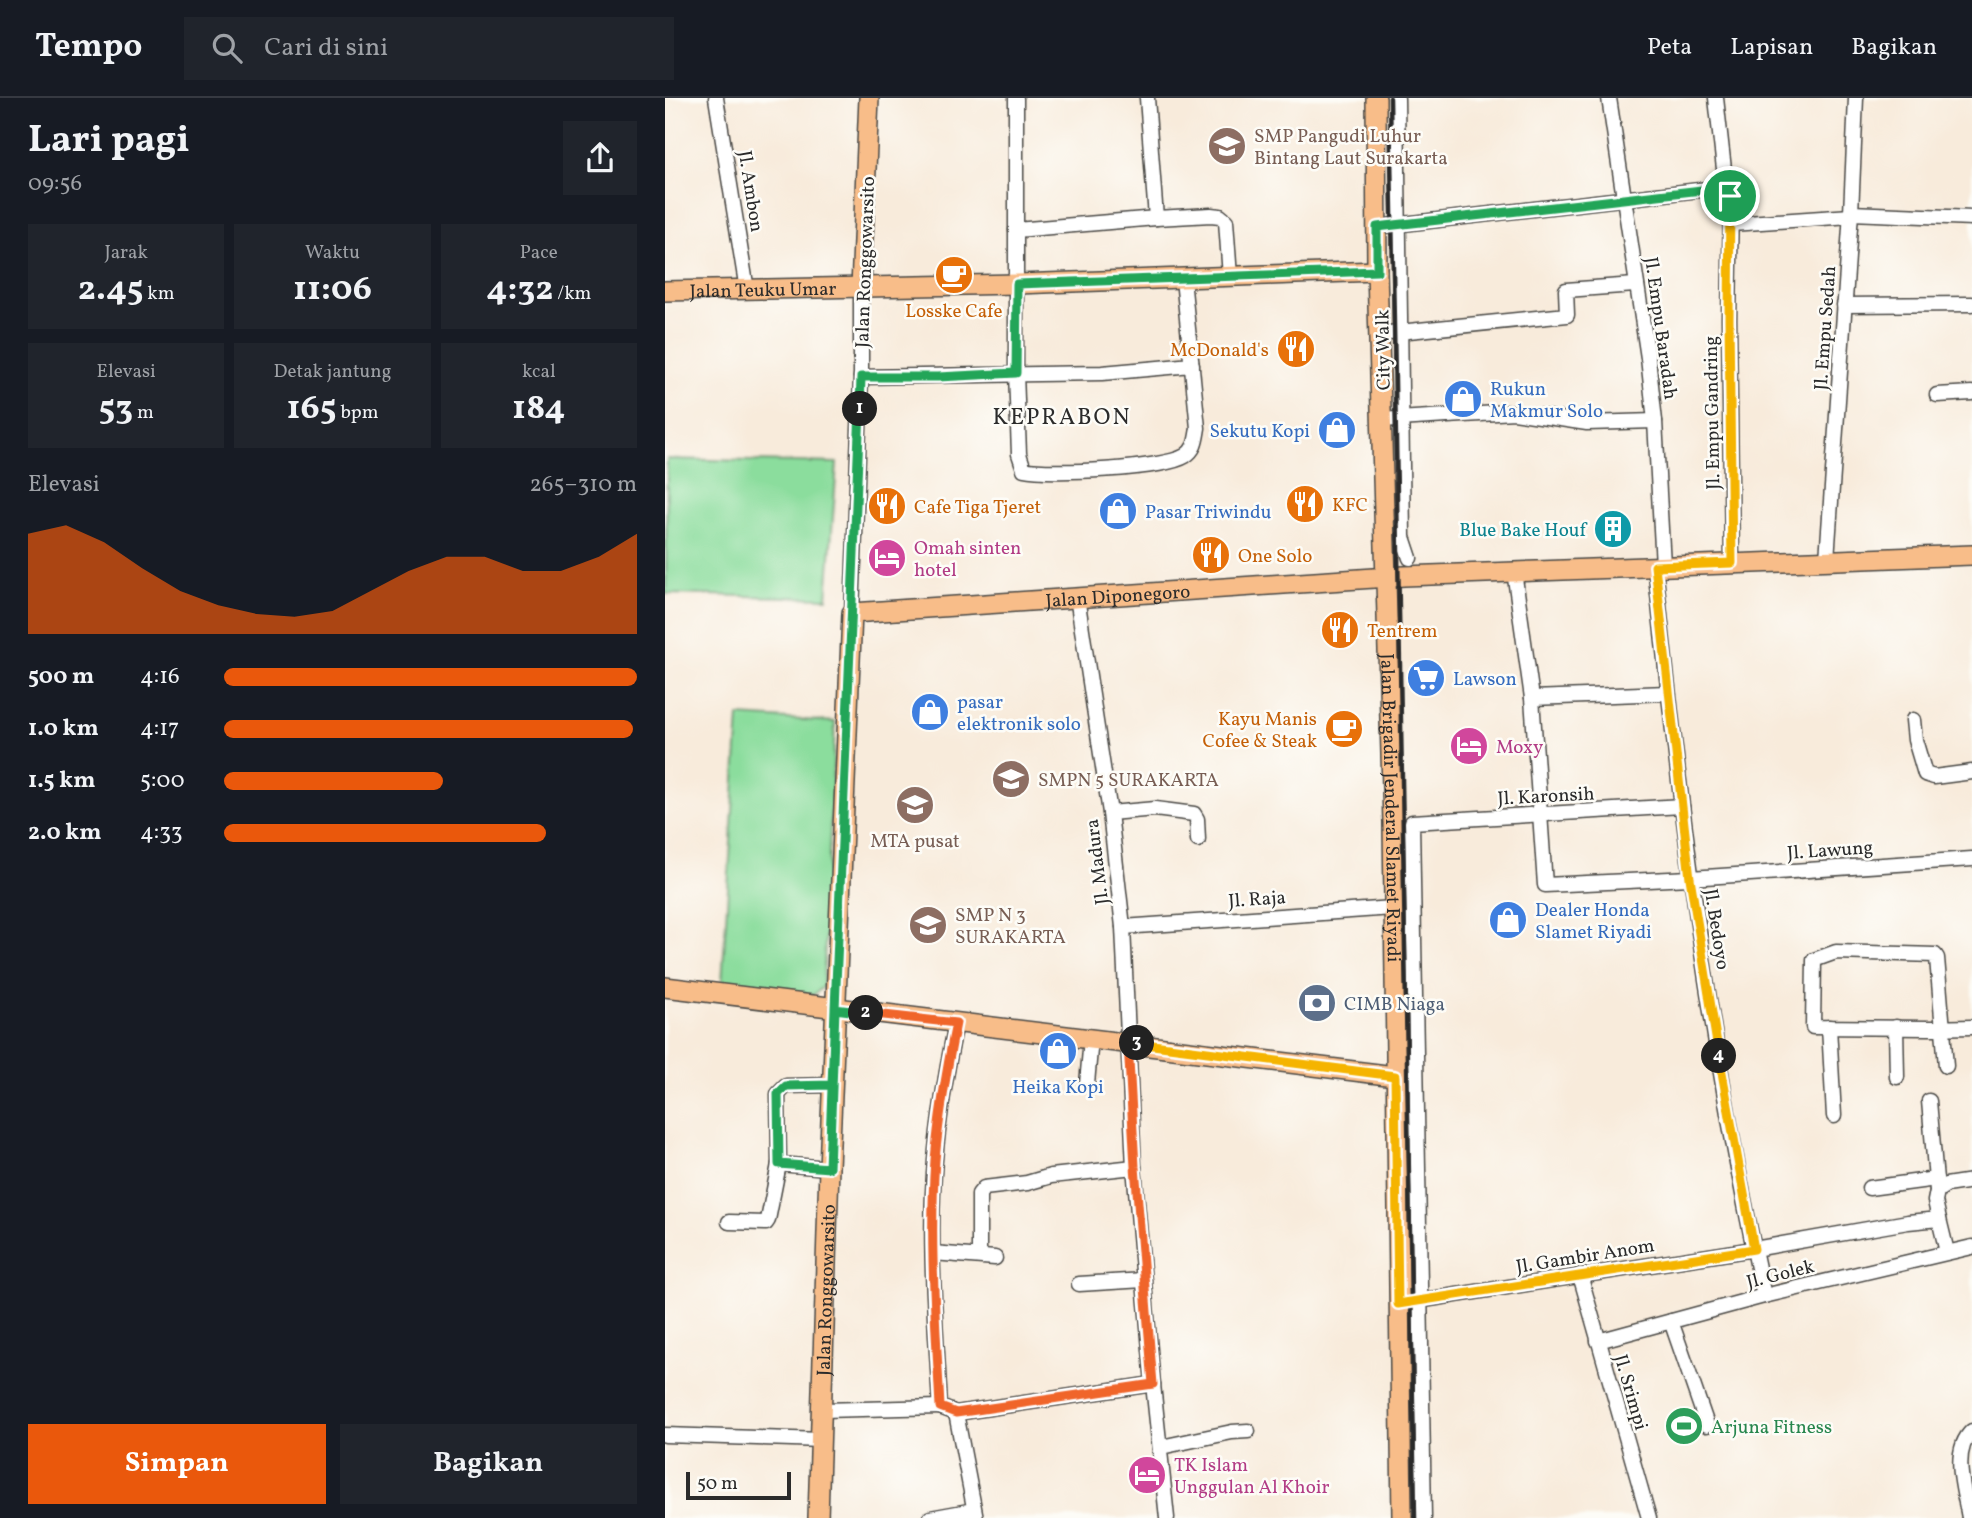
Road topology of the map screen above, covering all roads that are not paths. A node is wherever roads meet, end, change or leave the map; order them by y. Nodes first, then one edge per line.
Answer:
1 (716, 98) edge
2 (869, 98) edge
3 (1016, 98) edge
4 (1147, 98) edge
5 (1397, 98) edge
6 (1609, 98) edge
7 (1716, 98) edge
8 (1856, 98) edge
9 (1376, 99) edge
10 (1726, 187) junction
11 (1622, 199) junction
12 (1851, 214) junction
13 (1156, 218) junction
14 (1972, 218) edge
15 (1399, 223) junction
16 (1731, 224) junction
17 (1377, 227) junction
18 (1016, 230) junction
19 (1377, 271) junction
20 (1230, 277) junction
21 (1183, 279) junction
22 (1017, 284) junction
23 (1635, 285) junction
24 (861, 288) junction
25 (747, 290) junction
26 (665, 291) edge
27 (1972, 304) edge
28 (1844, 305) junction
29 (1401, 332) junction
30 (1379, 334) junction
31 (1192, 365) junction
32 (1016, 373) junction
33 (861, 377) junction
34 (1972, 393) edge
35 (1937, 395) dead end
36 (1402, 419) junction
37 (1381, 420) junction
38 (1655, 421) junction
39 (1972, 555) edge
40 (1410, 558) dead end
41 (1827, 559) junction
42 (1732, 563) junction
43 (1659, 566) junction
44 (1514, 571) junction
45 (1385, 578) junction
46 (1077, 597) junction
47 (852, 613) junction
48 (1668, 692) junction
49 (1532, 698) junction
50 (1913, 720) dead end
51 (1972, 772) edge
52 (1682, 806) junction
53 (1109, 813) junction
54 (1540, 815) junction
55 (1198, 840) dead end
56 (1972, 859) edge
57 (1690, 878) junction
58 (1394, 908) junction
59 (1123, 927) junction
60 (665, 987) edge
61 (1404, 998) junction
62 (835, 1009) junction
63 (956, 1023) junction
64 (1829, 1027) junction
65 (1896, 1027) junction
66 (1943, 1027) junction
67 (1972, 1027) edge
68 (1091, 1038) junction
69 (1128, 1042) junction
70 (1945, 1066) dead end
71 (1395, 1076) junction
72 (1897, 1077) dead end
73 (1087, 1084) dead end
74 (832, 1085) junction
75 (1930, 1101) dead end
76 (1833, 1116) dead end
77 (779, 1164) junction
78 (1135, 1167) junction
79 (829, 1168) junction
80 (1972, 1181) edge
81 (1937, 1185) junction
82 (1869, 1188) dead end
83 (1939, 1219) junction
84 (729, 1222) dead end
85 (1972, 1247) edge
86 (1754, 1249) junction
87 (1947, 1252) junction
88 (933, 1253) junction
89 (979, 1256) junction
90 (995, 1258) dead end
91 (1580, 1275) junction
92 (1144, 1280) junction
93 (1079, 1284) dead end
94 (1764, 1296) junction
95 (1422, 1300) junction
96 (1398, 1304) junction
97 (1671, 1321) junction
98 (1598, 1341) junction
99 (1153, 1384) junction
100 (940, 1407) junction
101 (823, 1410) junction
102 (956, 1413) junction
103 (1707, 1425) dead end
104 (1248, 1431) dead end
105 (1972, 1431) edge
106 (665, 1435) edge
107 (823, 1440) junction
108 (1161, 1447) junction
109 (975, 1514) edge
110 (818, 1518) edge
111 (930, 1518) edge
112 (1167, 1518) edge
113 (1402, 1518) edge
114 (1424, 1518) edge
115 (1649, 1518) edge
116 (1969, 1518) edge

1 - 25 street, Jl. Ambon
2 - 24 main road, Jalan Ronggowarsito
3 - 18 street
4 - 13 street
5 - 9 street
5 - 15 street, City Walk
6 - 11 street, Jl. Empu Baradah
7 - 10 street, Jl. Empu Gandring
8 - 12 street, Jl. Empu Sedah
9 - 17 main road, Jalan Brigadir Jenderal Slamet Riyadi
10 - 11 street
10 - 16 street, Jl. Empu Gandring
11 - 15 street
11 - 23 street, Jl. Empu Baradah
12 - 14 street
12 - 16 street
12 - 28 street, Jl. Empu Sedah
13 - 18 street
13 - 20 street
15 - 17 street
15 - 29 street, City Walk
16 - 42 street, Jl. Empu Gandring
17 - 19 main road, Jalan Brigadir Jenderal Slamet Riyadi
18 - 22 street
19 - 20 main road, Jalan Teuku Umar
19 - 30 main road, Jalan Brigadir Jenderal Slamet Riyadi
20 - 21 main road, Jalan Teuku Umar
21 - 22 main road, Jalan Teuku Umar
21 - 31 street
22 - 24 main road, Jalan Teuku Umar
22 - 32 street
23 - 29 street
23 - 38 street, Jl. Empu Baradah
24 - 25 main road, Jalan Teuku Umar
24 - 33 street, Jalan Ronggowarsito
25 - 26 main road, Jalan Teuku Umar
27 - 28 street
28 - 41 street, Jl. Empu Sedah
29 - 30 street
29 - 36 street, City Walk
30 - 37 main road, Jalan Brigadir Jenderal Slamet Riyadi
31 - 32 street
31 - 32 street
32 - 33 street
33 - 47 street, Jalan Ronggowarsito
34 - 35 street
36 - 37 street
36 - 38 street
36 - 40 street, City Walk
37 - 45 main road, Jalan Brigadir Jenderal Slamet Riyadi
38 - 43 street, Jl. Empu Baradah
39 - 41 main road, Jalan Diponegoro
41 - 42 main road, Jalan Diponegoro
42 - 43 main road, Jalan Diponegoro
43 - 44 main road, Jalan Diponegoro
43 - 48 street, Jl. Bedoyo
44 - 45 main road, Jalan Diponegoro
44 - 49 street
45 - 46 main road, Jalan Diponegoro
45 - 58 main road, Jalan Brigadir Jenderal Slamet Riyadi
46 - 47 main road, Jalan Diponegoro
46 - 53 street, Jl. Madura
47 - 62 main road, Jalan Ronggowarsito
48 - 49 street
48 - 52 street, Jl. Bedoyo
49 - 54 street
50 - 51 street
52 - 54 street, Jl. Karonsih
52 - 57 street, Jl. Bedoyo
53 - 55 street
53 - 59 street, Jl. Madura
54 - 57 street, Jl. Lawung
54 - 61 street, Jl. Karonsih
56 - 57 street, Jl. Lawung
57 - 86 street, Jl. Bedoyo
58 - 59 street, Jl. Raja
58 - 61 main road, Jalan Brigadir Jenderal Slamet Riyadi
59 - 69 street, Jl. Madura
60 - 62 main road
61 - 71 main road, Jalan Brigadir Jenderal Slamet Riyadi
61 - 95 street
62 - 63 main road
62 - 74 main road, Jalan Ronggowarsito
63 - 68 main road
63 - 88 street
64 - 65 street
64 - 66 street
64 - 76 street
65 - 66 street
65 - 72 street
66 - 67 street
66 - 70 street
68 - 69 main road
68 - 73 street
69 - 71 main road
69 - 78 street, Jl. Madura
71 - 96 main road, Jalan Brigadir Jenderal Slamet Riyadi
74 - 77 street
74 - 79 main road, Jalan Ronggowarsito
75 - 81 street
77 - 79 street
77 - 84 street
78 - 89 street
78 - 92 street, Jl. Madura
79 - 101 main road, Jalan Ronggowarsito
80 - 81 street
81 - 82 street
81 - 83 street
83 - 86 street, Jl. Gambir Anom
83 - 87 street
85 - 87 street, Jl. Golek
86 - 91 street, Jl. Gambir Anom
86 - 94 street, Jl. Bedoyo
87 - 94 street, Jl. Golek
88 - 89 street
88 - 100 street
89 - 90 street
91 - 95 street, Jl. Gambir Anom
91 - 98 street, Jl. Srimpi
92 - 93 street
92 - 99 street, Jl. Madura
94 - 97 street, Jl. Golek
95 - 96 street, Jl. Gambir Anom
95 - 114 street
96 - 113 main road, Jalan Brigadir Jenderal Slamet Riyadi
97 - 98 street, Jl. Golek
97 - 103 street
98 - 115 street, Jl. Srimpi
99 - 102 street
99 - 108 street, Jl. Madura
100 - 101 street
100 - 102 street
101 - 107 main road, Jalan Ronggowarsito
102 - 109 street
104 - 108 street
105 - 116 street
106 - 107 street
107 - 110 main road, Jalan Ronggowarsito
108 - 112 street, Jl. Madura
109 - 111 street

